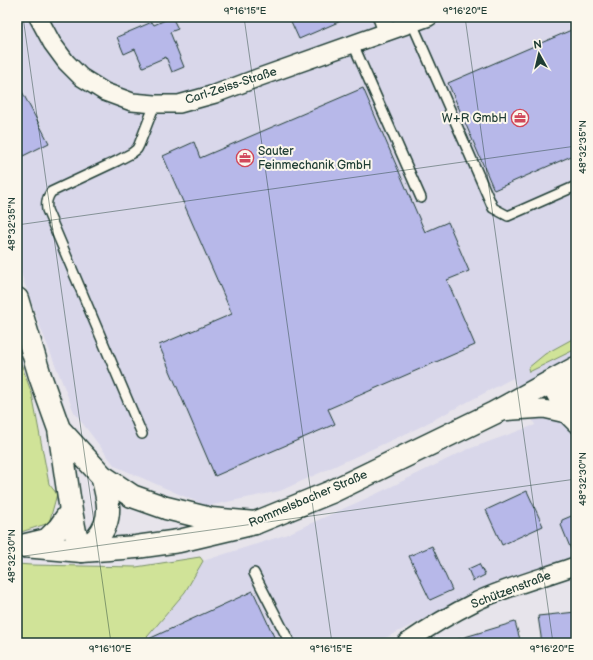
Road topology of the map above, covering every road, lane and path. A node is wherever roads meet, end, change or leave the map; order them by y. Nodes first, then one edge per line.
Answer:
1 (38, 17) edge
2 (429, 17) edge
3 (412, 23) junction
4 (385, 24) edge
5 (353, 44) junction
6 (155, 104) junction
7 (576, 186) edge
8 (421, 198) dead end
9 (17, 299) edge
10 (563, 375) edge
11 (576, 398) edge
12 (494, 413) junction
13 (571, 420) edge
14 (59, 429) junction
15 (142, 434) dead end
16 (102, 476) junction
17 (71, 511) junction
18 (255, 523) junction
19 (19, 546) edge
20 (82, 551) junction
21 (576, 567) edge
22 (254, 573) dead end
23 (290, 643) edge
24 (406, 643) edge

1 - 6 street, Carl-Zeiss-Straße
2 - 3 street, Carl-Zeiss-Straße
3 - 4 street, Carl-Zeiss-Straße
3 - 7 lane
4 - 5 street, Carl-Zeiss-Straße
5 - 6 street, Carl-Zeiss-Straße
5 - 8 lane
6 - 15 lane
9 - 14 main road
10 - 11 street
10 - 12 main road, Rommelsbacher Straße
10 - 13 street
12 - 13 street
12 - 18 main road, Rommelsbacher Straße
14 - 16 main road
14 - 17 main road
16 - 18 main road
16 - 20 main road
17 - 19 main road
17 - 20 main road
18 - 20 main road, Rommelsbacher Straße
19 - 20 main road, Rommelsbacher Straße
21 - 24 street, Schützenstraße
22 - 23 lane

